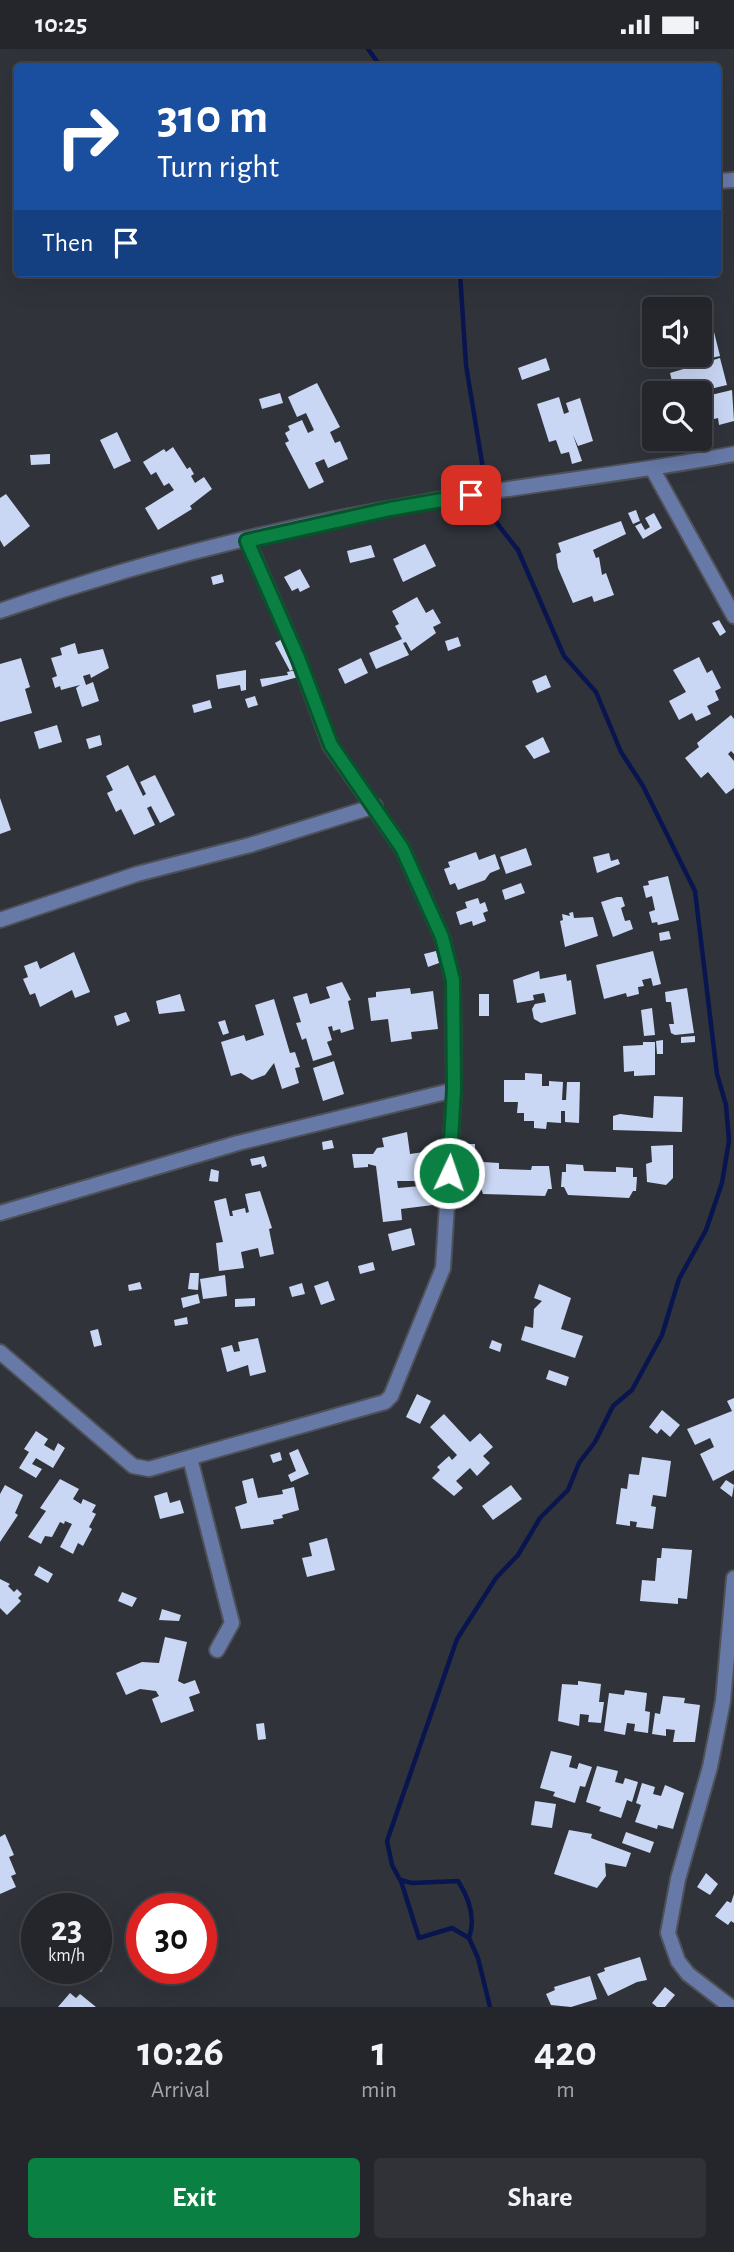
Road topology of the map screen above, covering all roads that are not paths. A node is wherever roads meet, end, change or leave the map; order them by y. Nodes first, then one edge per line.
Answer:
1 (734, 454) edge
2 (653, 470) junction
3 (247, 541) junction
4 (0, 611) edge
5 (734, 616) edge
6 (375, 806) junction
7 (0, 920) edge
8 (454, 1090) junction
9 (0, 1213) edge
10 (0, 1352) edge
11 (190, 1458) junction
12 (734, 1578) edge
13 (217, 1650) dead end
14 (731, 2007) edge

1 - 2 street
2 - 3 street
2 - 5 street
3 - 4 street
3 - 6 street
6 - 7 street
6 - 8 street
8 - 9 street
8 - 11 street
10 - 11 street
11 - 13 street
12 - 14 street

